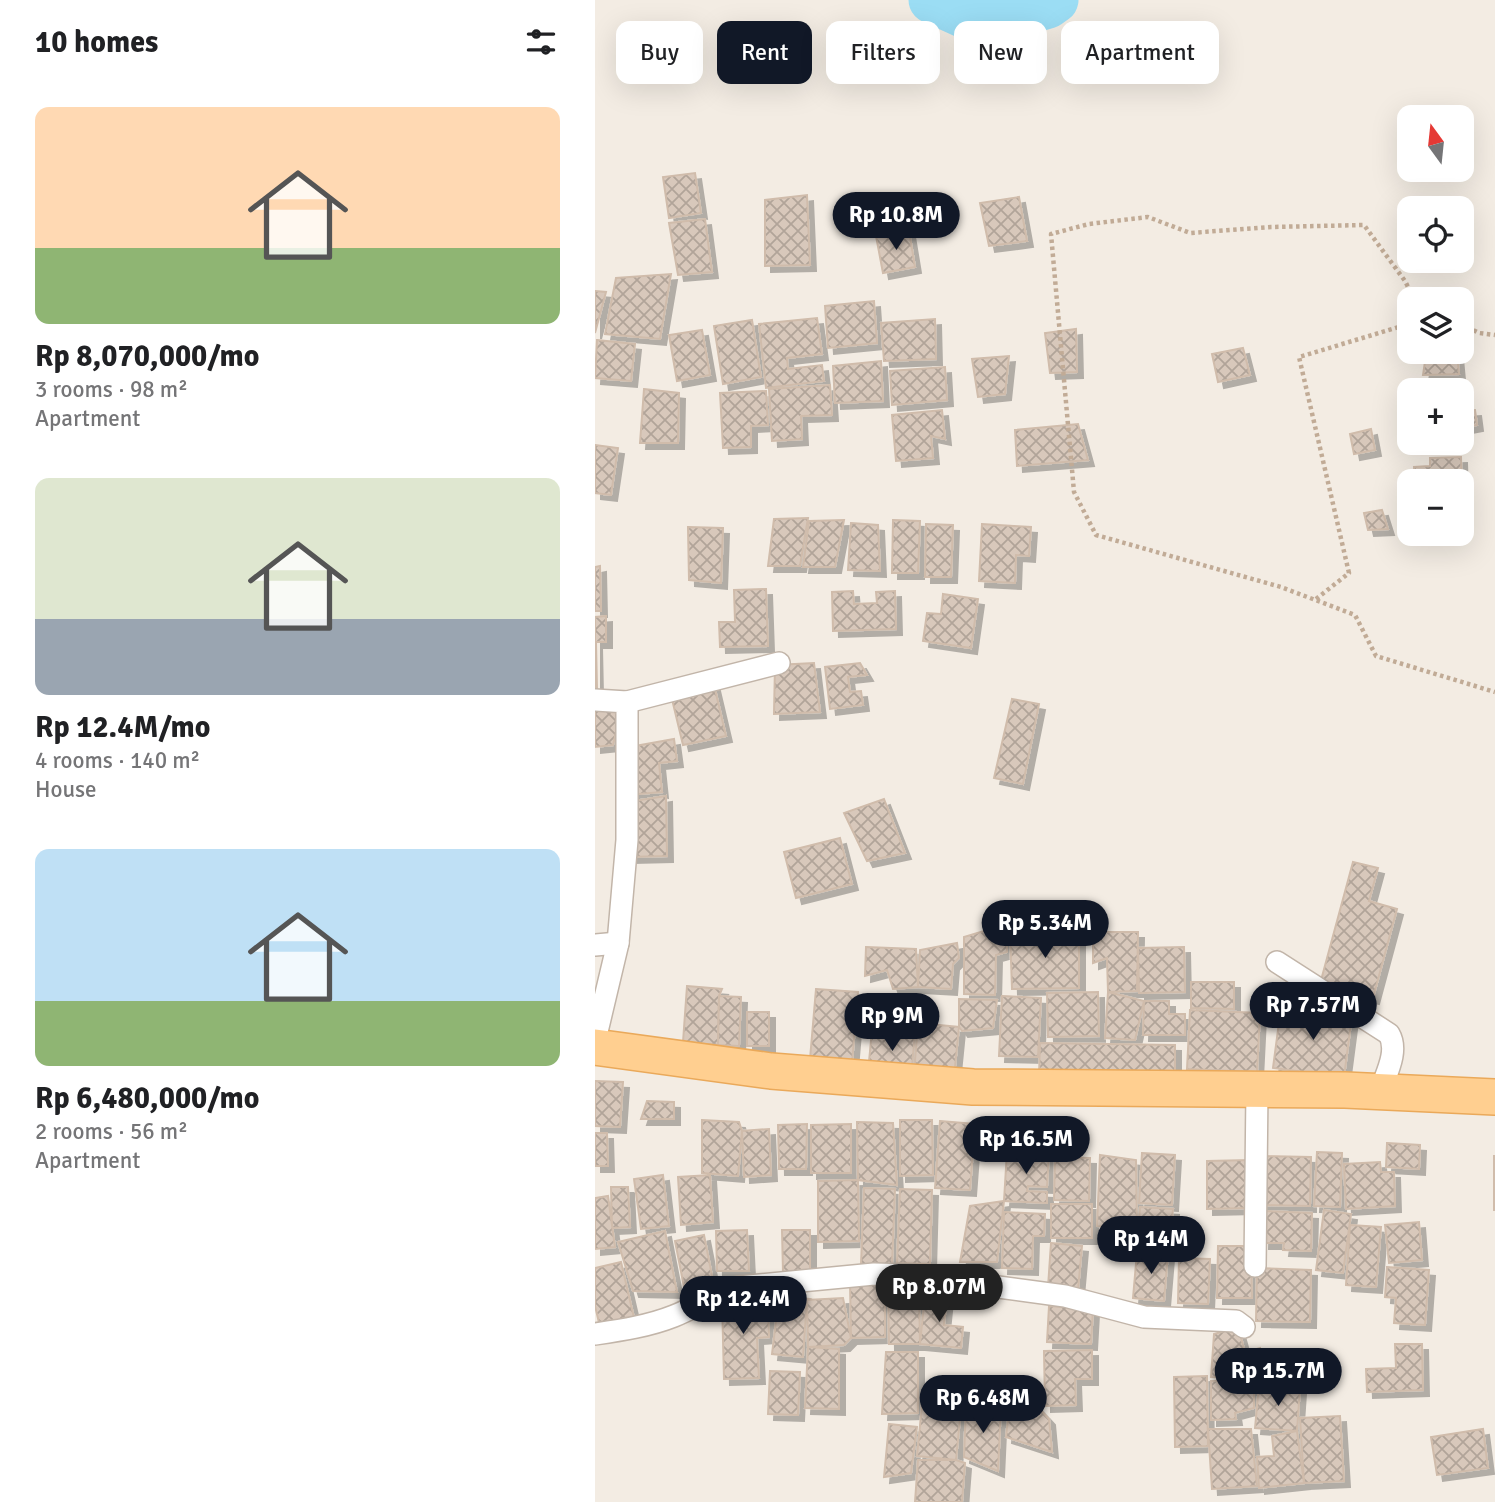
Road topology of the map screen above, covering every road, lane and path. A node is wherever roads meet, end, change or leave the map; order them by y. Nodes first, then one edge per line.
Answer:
1 (1408, 287) edge
2 (1397, 328) edge
3 (1474, 330) edge
4 (1495, 335) edge
5 (1315, 600) junction
6 (779, 663) dead end
7 (1495, 692) edge
8 (595, 700) edge
9 (627, 702) junction
10 (618, 943) junction
11 (595, 945) edge
12 (1277, 962) dead end
13 (595, 1040) edge
14 (595, 1047) edge
15 (1257, 1090) junction
16 (1380, 1092) junction
17 (1495, 1097) edge
18 (1255, 1266) dead end
19 (1244, 1327) dead end
20 (595, 1334) edge

1 - 5 path
2 - 5 path
3 - 4 path
5 - 7 path
6 - 9 street
8 - 9 street
9 - 10 street
10 - 11 street
10 - 13 street
12 - 16 street
14 - 15 main road
15 - 16 main road
15 - 18 street
16 - 17 main road
19 - 20 street

